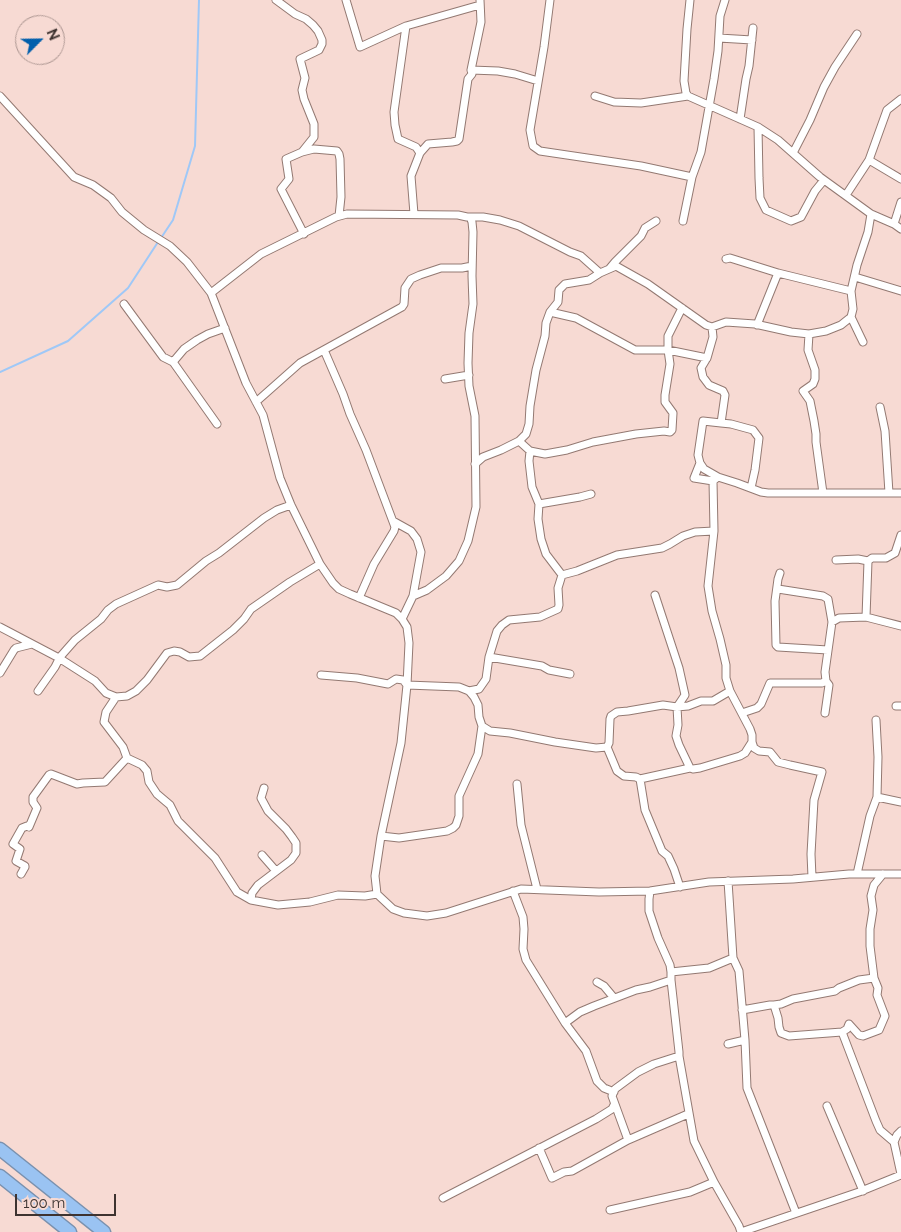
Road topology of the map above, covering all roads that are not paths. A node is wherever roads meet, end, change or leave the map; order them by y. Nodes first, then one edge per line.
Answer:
1 (276, 0) edge
2 (346, 0) edge
3 (550, 0) edge
4 (725, 0) edge
5 (688, 1) edge
6 (480, 3) edge
7 (406, 26) junction
8 (753, 28) dead end
9 (857, 34) dead end
10 (719, 38) junction
11 (752, 40) junction
12 (471, 70) junction
13 (538, 81) junction
14 (0, 96) edge
15 (595, 96) dead end
16 (685, 96) junction
17 (901, 99) edge
18 (710, 106) junction
19 (740, 119) junction
20 (758, 127) junction
21 (302, 152) junction
22 (793, 153) junction
23 (420, 154) junction
24 (869, 160) junction
25 (692, 177) junction
26 (901, 179) edge
27 (824, 180) junction
28 (846, 195) junction
29 (901, 202) edge
30 (414, 214) junction
31 (871, 214) junction
32 (339, 216) junction
33 (470, 217) junction
34 (656, 221) dead end
35 (683, 221) dead end
36 (894, 224) junction
37 (901, 229) edge
38 (304, 234) junction
39 (726, 259) dead end
40 (472, 266) junction
41 (462, 268) junction
42 (610, 268) junction
43 (600, 273) junction
44 (778, 273) junction
45 (472, 276) junction
46 (855, 277) junction
47 (851, 291) junction
48 (901, 291) edge
49 (211, 293) junction
50 (124, 304) dead end
51 (682, 308) junction
52 (550, 312) junction
53 (852, 316) junction
54 (756, 325) junction
55 (712, 327) junction
56 (224, 328) junction
57 (809, 334) junction
58 (864, 342) dead end
59 (324, 350) junction
60 (668, 350) junction
61 (707, 358) junction
62 (172, 362) junction
63 (469, 375) junction
64 (445, 379) dead end
65 (256, 402) junction
66 (880, 407) dead end
67 (721, 422) junction
68 (217, 424) dead end
69 (519, 441) junction
70 (530, 451) junction
71 (700, 463) junction
72 (475, 464) junction
73 (715, 479) junction
74 (751, 488) junction
75 (823, 493) junction
76 (889, 493) junction
77 (901, 493) edge
78 (591, 494) dead end
79 (540, 504) junction
80 (291, 505) junction
81 (393, 521) junction
82 (714, 531) junction
83 (901, 535) edge
84 (836, 560) dead end
85 (868, 561) junction
86 (320, 564) junction
87 (780, 573) dead end
88 (562, 575) junction
89 (778, 589) junction
90 (655, 594) dead end
91 (413, 596) junction
92 (359, 598) junction
93 (866, 617) junction
94 (402, 619) junction
95 (832, 622) junction
96 (901, 626) edge
97 (0, 627) edge
98 (32, 644) junction
99 (828, 650) junction
100 (489, 656) junction
101 (59, 658) junction
102 (0, 673) edge
103 (570, 674) dead end
104 (321, 675) dead end
105 (826, 681) junction
106 (407, 685) junction
107 (38, 691) dead end
108 (469, 691) junction
109 (730, 691) junction
110 (116, 697) junction
111 (677, 707) junction
112 (742, 713) junction
113 (825, 713) dead end
114 (876, 720) dead end
115 (482, 726) junction
116 (752, 742) junction
117 (607, 747) junction
118 (127, 758) junction
119 (690, 768) junction
120 (640, 779) junction
121 (517, 784) dead end
122 (264, 788) dead end
123 (877, 796) junction
124 (901, 802) edge
125 (381, 836) junction
126 (262, 855) dead end
127 (276, 871) junction
128 (21, 874) dead end
129 (860, 874) junction
130 (883, 874) junction
131 (901, 874) edge
132 (812, 877) junction
133 (728, 881) junction
134 (874, 885) junction
135 (680, 887) junction
136 (537, 889) junction
137 (513, 891) junction
138 (650, 892) junction
139 (377, 894) junction
140 (251, 900) junction
141 (733, 958) junction
142 (671, 976) junction
143 (874, 978) junction
144 (597, 982) dead end
145 (614, 998) junction
146 (774, 1005) junction
147 (742, 1010) junction
148 (565, 1023) junction
149 (842, 1032) junction
150 (745, 1040) junction
151 (728, 1044) dead end
152 (678, 1056) junction
153 (614, 1092) junction
154 (614, 1104) junction
155 (827, 1106) dead end
156 (688, 1114) junction
157 (901, 1132) edge
158 (628, 1140) junction
159 (894, 1142) junction
160 (539, 1148) junction
161 (0, 1149) edge
162 (901, 1174) edge
163 (0, 1176) edge
164 (714, 1182) junction
165 (862, 1190) junction
166 (443, 1198) dead end
167 (610, 1210) dead end
168 (796, 1213) junction
169 (70, 1232) edge
170 (104, 1232) edge
171 (741, 1232) edge

1 - 21 street
2 - 7 street
3 - 13 street
4 - 10 street
5 - 16 street
6 - 7 street
6 - 12 street
7 - 23 street
8 - 11 street
9 - 22 street
10 - 11 street
10 - 18 street
11 - 19 street
12 - 13 street
12 - 23 street
13 - 25 street
14 - 49 street
15 - 16 street
16 - 18 street
17 - 24 street
18 - 19 street
18 - 25 street
19 - 20 street
20 - 22 street
20 - 27 street
21 - 32 street
21 - 38 street
22 - 27 street
23 - 30 street
24 - 26 street
24 - 28 street
25 - 35 street
27 - 28 street
28 - 31 street
29 - 36 street
30 - 32 street
30 - 33 street
31 - 36 street
31 - 46 street
32 - 38 street
33 - 40 street
33 - 43 street
34 - 42 street
36 - 37 street
38 - 49 street
39 - 44 street
40 - 41 street
40 - 45 street
41 - 45 street
41 - 59 street
42 - 43 street
42 - 51 street
43 - 52 street
44 - 47 street
44 - 54 street
45 - 63 street
46 - 47 street
46 - 48 street
47 - 53 street
49 - 56 street
50 - 62 street
51 - 55 street
51 - 60 street
52 - 60 street
52 - 69 street
53 - 57 street
53 - 58 street
54 - 55 street
54 - 57 street
55 - 61 street
56 - 62 street
56 - 65 street
57 - 75 street
59 - 65 street
59 - 81 street
60 - 61 street
60 - 70 street
61 - 67 street
62 - 68 street
63 - 64 street
63 - 72 street
65 - 80 street
66 - 76 street
67 - 71 street
67 - 74 street
69 - 70 street
69 - 72 street
70 - 79 street
71 - 73 street
71 - 73 street
72 - 91 street
73 - 74 street
73 - 82 street
74 - 75 street
75 - 76 street
76 - 77 street
78 - 79 street
79 - 88 street
80 - 86 street
80 - 101 street
81 - 91 street
81 - 92 street
82 - 88 street
82 - 109 street
83 - 85 street
84 - 85 street
85 - 93 street
86 - 92 street
86 - 110 street
87 - 89 street
88 - 100 street
89 - 95 street
89 - 99 street
90 - 111 street
91 - 94 street
92 - 94 street
93 - 95 street
93 - 96 street
94 - 106 street
95 - 99 street
97 - 98 street
98 - 101 street
98 - 102 street
99 - 105 street
100 - 103 street
100 - 108 street
101 - 107 street
101 - 110 street
104 - 106 street
105 - 112 street
105 - 113 street
106 - 108 street
106 - 125 street
108 - 115 street
109 - 111 street
109 - 112 street
110 - 118 street
111 - 117 street
111 - 119 street
112 - 116 street
114 - 123 street
115 - 117 street
115 - 125 street
116 - 119 street
116 - 132 street
117 - 120 street
118 - 128 street
118 - 140 street
119 - 120 street
120 - 135 street
121 - 136 street
122 - 127 street
123 - 124 street
123 - 129 street
125 - 139 street
126 - 127 street
127 - 140 street
129 - 130 street
129 - 132 street
129 - 134 street
130 - 131 street
130 - 134 street
132 - 133 street
133 - 135 street
133 - 141 street
134 - 143 street
135 - 138 street
136 - 137 street
136 - 138 street
137 - 139 street
137 - 148 street
138 - 142 street
139 - 140 street
141 - 142 street
141 - 147 street
142 - 145 street
142 - 152 street
143 - 146 street
143 - 149 street
144 - 145 street
145 - 148 street
146 - 147 street
146 - 149 street
147 - 150 street
148 - 153 street
149 - 159 street
150 - 151 street
150 - 168 street
152 - 153 street
152 - 156 street
153 - 154 street
154 - 158 street
154 - 160 street
155 - 165 street
156 - 158 street
156 - 164 street
157 - 159 street
158 - 160 street
159 - 162 street
160 - 166 street
161 - 170 highway
162 - 165 street
163 - 169 highway
164 - 167 street
164 - 171 street
165 - 168 street
168 - 171 street

